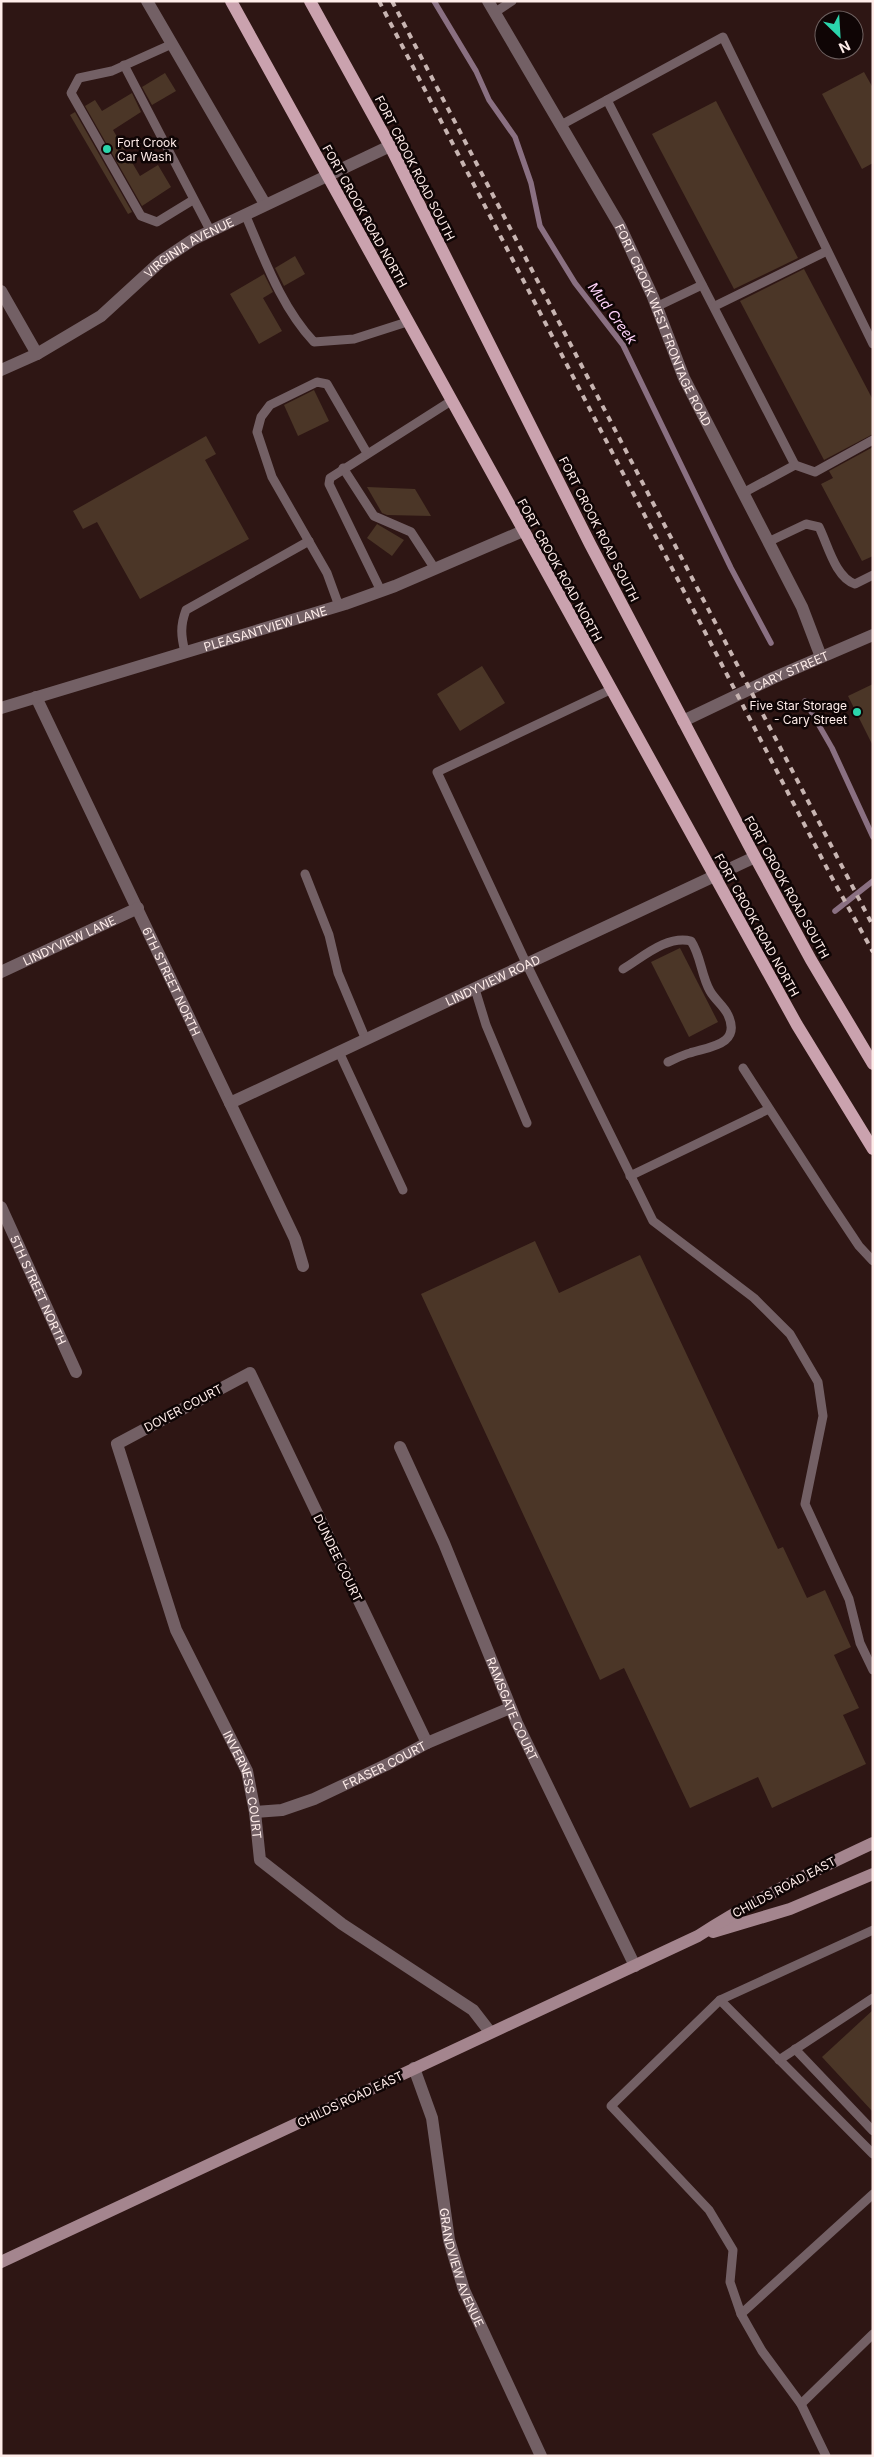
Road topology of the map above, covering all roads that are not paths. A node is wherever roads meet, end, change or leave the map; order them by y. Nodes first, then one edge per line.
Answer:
1 (147, 1) edge
2 (231, 1) edge
3 (310, 1) edge
4 (488, 1) edge
5 (512, 1) edge
6 (494, 13) junction
7 (172, 44) junction
8 (124, 65) junction
9 (607, 100) junction
10 (561, 125) junction
11 (390, 146) junction
12 (327, 177) junction
13 (193, 200) junction
14 (265, 204) junction
15 (245, 214) junction
16 (210, 230) junction
17 (827, 251) junction
18 (702, 285) junction
19 (1, 291) edge
20 (715, 306) junction
21 (656, 307) junction
22 (407, 322) junction
23 (873, 344) edge
24 (37, 354) junction
25 (1, 370) edge
26 (451, 401) junction
27 (873, 440) edge
28 (367, 453) junction
29 (795, 465) junction
30 (343, 468) junction
31 (743, 493) junction
32 (523, 531) junction
33 (308, 541) junction
34 (768, 542) junction
35 (435, 569) junction
36 (873, 575) edge
37 (381, 591) junction
38 (339, 606) junction
39 (873, 635) edge
40 (185, 652) junction
41 (821, 657) junction
42 (610, 690) junction
43 (36, 697) junction
44 (1, 708) edge
45 (683, 721) junction
46 (755, 857) junction
47 (305, 874) dead end
48 (714, 876) junction
49 (138, 908) junction
50 (526, 965) junction
51 (623, 969) dead end
52 (1, 972) edge
53 (474, 989) junction
54 (366, 1040) junction
55 (339, 1052) junction
56 (668, 1062) dead end
57 (873, 1064) edge
58 (743, 1068) dead end
59 (230, 1103) junction
60 (769, 1109) junction
61 (527, 1123) dead end
62 (873, 1149) edge
63 (630, 1176) junction
64 (403, 1190) dead end
65 (1, 1207) edge
66 (873, 1261) edge
67 (303, 1266) dead end
68 (76, 1372) dead end
69 (250, 1373) joint
70 (117, 1444) joint
71 (400, 1447) dead end
72 (873, 1670) edge
73 (510, 1708) junction
74 (427, 1743) junction
75 (255, 1812) junction
76 (873, 1843) edge
77 (873, 1874) edge
78 (873, 1930) edge
79 (698, 1936) junction
80 (635, 1966) junction
81 (873, 1998) edge
82 (720, 2000) junction
83 (490, 2032) junction
84 (796, 2049) junction
85 (779, 2060) junction
86 (414, 2068) junction
87 (873, 2131) edge
88 (873, 2154) edge
89 (873, 2194) edge
90 (1, 2262) edge
91 (741, 2314) junction
92 (872, 2335) edge
93 (801, 2404) junction
94 (818, 2440) junction
95 (541, 2456) edge
96 (826, 2456) edge
97 (833, 2456) edge

1 - 7 street
2 - 12 main road, FORT CROOK ROAD NORTH
3 - 11 main road, FORT CROOK ROAD SOUTH
4 - 6 street, FORT CROOK WEST FRONTAGE ROAD
5 - 6 lane
6 - 10 street, FORT CROOK WEST FRONTAGE ROAD
7 - 8 lane
7 - 14 street
8 - 13 lane
8 - 13 lane
9 - 10 lane
9 - 17 lane
9 - 18 lane
10 - 21 street, FORT CROOK WEST FRONTAGE ROAD
11 - 12 street, VIRGINIA AVENUE
11 - 45 main road, FORT CROOK ROAD SOUTH
12 - 14 street, VIRGINIA AVENUE
12 - 22 main road, FORT CROOK ROAD NORTH
13 - 16 lane
14 - 15 street, VIRGINIA AVENUE
15 - 16 street, VIRGINIA AVENUE
15 - 22 lane
16 - 24 street, VIRGINIA AVENUE
17 - 20 lane
17 - 23 lane
18 - 20 lane
18 - 21 lane
19 - 24 street
20 - 29 lane
21 - 31 street, FORT CROOK WEST FRONTAGE ROAD
22 - 26 main road, FORT CROOK ROAD NORTH
24 - 25 street, VIRGINIA AVENUE
26 - 28 lane
26 - 32 main road, FORT CROOK ROAD NORTH
27 - 29 lane
28 - 30 lane
28 - 33 lane
29 - 31 lane
30 - 35 lane
30 - 37 lane
31 - 34 street, FORT CROOK WEST FRONTAGE ROAD
32 - 35 street, PLEASANTVIEW LANE
32 - 42 main road, FORT CROOK ROAD NORTH
33 - 38 lane
33 - 40 lane
34 - 36 lane
34 - 41 street, FORT CROOK WEST FRONTAGE ROAD
35 - 37 street, PLEASANTVIEW LANE
37 - 38 street, PLEASANTVIEW LANE
38 - 40 street, PLEASANTVIEW LANE
39 - 41 street, CARY STREET
40 - 43 street, PLEASANTVIEW LANE
41 - 45 street, CARY STREET
42 - 48 main road, FORT CROOK ROAD NORTH
42 - 50 lane
43 - 44 street, PLEASANTVIEW LANE
43 - 49 street, 6TH STREET NORTH
45 - 46 main road, FORT CROOK ROAD SOUTH
46 - 48 street, LINDYVIEW ROAD
46 - 57 main road, FORT CROOK ROAD SOUTH
47 - 54 lane
48 - 50 street, LINDYVIEW ROAD
48 - 62 main road, FORT CROOK ROAD NORTH
49 - 52 street, LINDYVIEW LANE
49 - 59 street, 6TH STREET NORTH
50 - 53 street, LINDYVIEW ROAD
50 - 63 lane
51 - 56 lane
53 - 54 street, LINDYVIEW ROAD
53 - 61 lane
54 - 55 street, LINDYVIEW ROAD
55 - 59 street, LINDYVIEW ROAD
55 - 64 lane
58 - 60 lane
59 - 67 street, 6TH STREET NORTH
60 - 63 lane
60 - 66 lane
63 - 72 lane
65 - 68 street, 5TH STREET NORTH
69 - 70 street, DOVER COURT
69 - 74 street, DUNDEE COURT
70 - 75 street, INVERNESS COURT
71 - 73 street, RAMSGATE COURT
73 - 74 street, FRASER COURT
73 - 80 street, RAMSGATE COURT
74 - 75 street, FRASER COURT
75 - 83 street, INVERNESS COURT
76 - 79 street, CHILDS ROAD EAST
77 - 79 street, CHILDS ROAD EAST
78 - 82 lane
79 - 80 street, CHILDS ROAD EAST
80 - 83 street, CHILDS ROAD EAST
81 - 84 lane
82 - 85 lane
82 - 91 lane
83 - 86 street, CHILDS ROAD EAST
84 - 85 lane
84 - 87 lane
85 - 88 lane
86 - 90 street, CHILDS ROAD EAST
86 - 95 street, GRANDVIEW AVENUE
89 - 91 lane
91 - 93 lane
92 - 93 lane
93 - 94 lane
94 - 96 lane
94 - 97 lane

